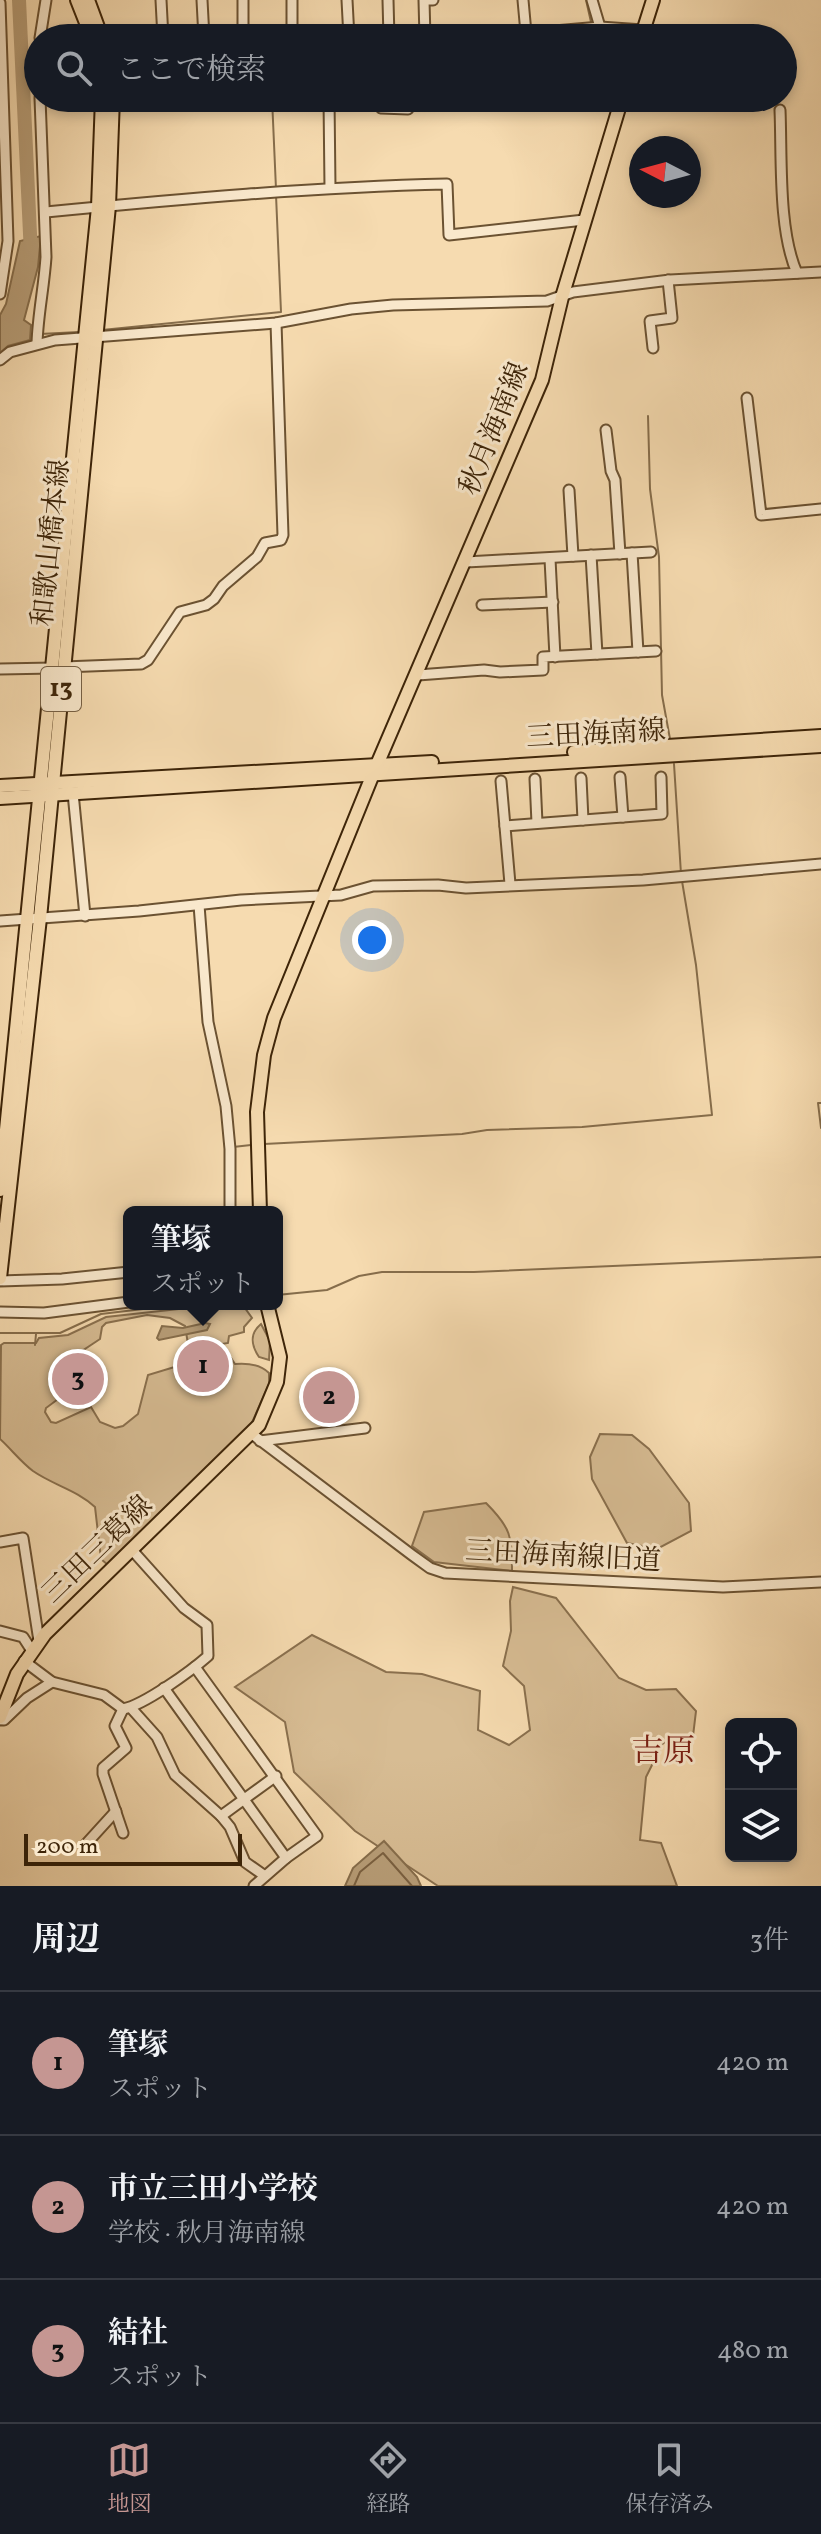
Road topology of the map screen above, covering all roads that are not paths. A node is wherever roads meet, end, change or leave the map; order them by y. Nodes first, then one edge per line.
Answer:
1 (46, 0) edge
2 (77, 0) edge
3 (161, 0) edge
4 (202, 0) edge
5 (243, 0) edge
6 (292, 0) edge
7 (347, 0) edge
8 (388, 0) edge
9 (433, 0) edge
10 (523, 0) edge
11 (592, 0) edge
12 (653, 0) edge
13 (0, 3) edge
14 (88, 9) edge
15 (42, 24) edge
16 (162, 24) edge
17 (203, 24) edge
18 (243, 24) edge
19 (292, 24) edge
20 (348, 24) edge
21 (389, 24) edge
22 (425, 24) edge
23 (525, 24) edge
24 (599, 24) edge
25 (645, 24) edge
26 (41, 112) edge
27 (102, 112) edge
28 (112, 112) edge
29 (329, 112) edge
30 (618, 112) edge
31 (780, 112) edge
32 (330, 188) junction
33 (103, 206) junction
34 (46, 212) junction
35 (584, 220) junction
36 (821, 272) edge
37 (797, 273) junction
38 (668, 280) junction
39 (0, 294) edge
40 (562, 297) junction
41 (276, 323) junction
42 (90, 338) junction
43 (37, 343) junction
44 (653, 348) dead end
45 (0, 360) edge
46 (747, 398) dead end
47 (606, 430) dead end
48 (569, 490) dead end
49 (821, 509) edge
50 (651, 552) dead end
51 (632, 553) junction
52 (620, 554) junction
53 (591, 555) junction
54 (573, 556) junction
55 (550, 559) junction
56 (466, 562) junction
57 (553, 602) junction
58 (482, 605) dead end
59 (656, 651) dead end
60 (638, 652) junction
61 (597, 654) junction
62 (555, 657) junction
63 (58, 667) junction
64 (0, 669) edge
65 (418, 675) junction
66 (821, 736) edge
67 (821, 746) edge
68 (376, 770) junction
69 (620, 777) dead end
70 (661, 777) dead end
71 (581, 778) dead end
72 (535, 779) dead end
73 (501, 781) dead end
74 (0, 786) edge
75 (45, 789) junction
76 (73, 793) junction
77 (0, 798) edge
78 (623, 817) junction
79 (583, 820) junction
80 (537, 823) junction
81 (505, 826) junction
82 (821, 864) edge
83 (510, 884) junction
84 (324, 894) junction
85 (199, 905) junction
86 (85, 916) junction
87 (34, 919) junction
88 (0, 921) edge
89 (8, 1114) edge
90 (0, 1190) edge
91 (230, 1206) edge
92 (260, 1206) edge
93 (123, 1273) edge
94 (0, 1280) edge
95 (123, 1303) edge
96 (269, 1310) edge
97 (0, 1312) edge
98 (365, 1428) dead end
99 (256, 1438) junction
100 (0, 1542) edge
101 (132, 1550) junction
102 (821, 1582) edge
103 (0, 1631) edge
104 (32, 1651) junction
105 (195, 1667) junction
106 (52, 1682) junction
107 (164, 1688) junction
108 (127, 1708) junction
109 (0, 1719) edge
110 (276, 1776) junction
111 (244, 1798) junction
112 (116, 1811) junction
113 (221, 1816) junction
114 (123, 1833) dead end
115 (86, 1844) dead end
116 (286, 1858) junction
117 (265, 1876) junction
118 (254, 1886) edge

1 - 15 street
2 - 14 main road
3 - 16 street
4 - 17 street
5 - 18 street
6 - 19 street
7 - 20 street
8 - 21 street
9 - 22 street
10 - 23 street
11 - 24 street
12 - 25 main road
13 - 39 street
26 - 34 street
27 - 33 main road, 和歌山橋本線 / 13
28 - 33 main road, 和歌山橋本線 / 13
29 - 32 street
30 - 35 main road, 秋月海南線
31 - 37 street
32 - 33 street
32 - 35 street
33 - 34 street
33 - 42 main road, 和歌山橋本線 / 13
34 - 43 street
35 - 40 main road, 秋月海南線
36 - 37 street
37 - 38 street
38 - 40 street
38 - 44 street
40 - 41 street
40 - 56 main road, 秋月海南線
41 - 42 street
41 - 63 street
42 - 43 street
42 - 63 main road, 和歌山橋本線 / 13
43 - 45 street
46 - 49 street
47 - 52 street
48 - 54 street
50 - 51 street
51 - 52 street
51 - 60 street
52 - 53 street
53 - 54 street
53 - 61 street
54 - 55 street
55 - 56 street
55 - 57 street
56 - 65 main road, 秋月海南線
57 - 58 street
57 - 62 street
59 - 60 street
60 - 61 street
61 - 62 street
62 - 65 street
63 - 64 street
63 - 75 main road, 和歌山橋本線 / 13
65 - 68 main road, 秋月海南線
66 - 68 main road, 三田海南線
67 - 68 main road, 三田海南線
68 - 75 main road
68 - 76 main road
68 - 84 main road, 秋月海南線
69 - 78 street
70 - 78 street
71 - 79 street
72 - 80 street
73 - 81 street
74 - 75 main road
75 - 76 main road
75 - 77 main road
75 - 87 main road, 和歌山橋本線 / 13
76 - 86 street
78 - 79 street
79 - 80 street
80 - 81 street
81 - 83 street
82 - 83 street
83 - 84 street
84 - 85 street
84 - 92 main road, 秋月海南線
85 - 86 street
85 - 91 street
86 - 87 street
87 - 88 street
87 - 89 main road, 和歌山橋本線 / 13
89 - 90 main road, 和歌山橋本線 / 13
89 - 94 main road, 和歌山橋本線 / 13
93 - 94 street
95 - 97 street
96 - 99 main road
98 - 99 street
99 - 101 main road, 三田三葛線
99 - 102 street, 三田海南線旧道
100 - 104 street
101 - 104 main road, 三田三葛線
101 - 105 street
103 - 104 street
104 - 106 street
104 - 109 main road, 三田三葛線
105 - 107 street
105 - 110 street
106 - 108 street
106 - 109 street
107 - 108 street
107 - 111 street
108 - 112 street
108 - 113 street
110 - 111 street
110 - 116 street
111 - 113 street
111 - 116 street
112 - 114 street
112 - 115 street
113 - 117 street
116 - 117 street
117 - 118 street

